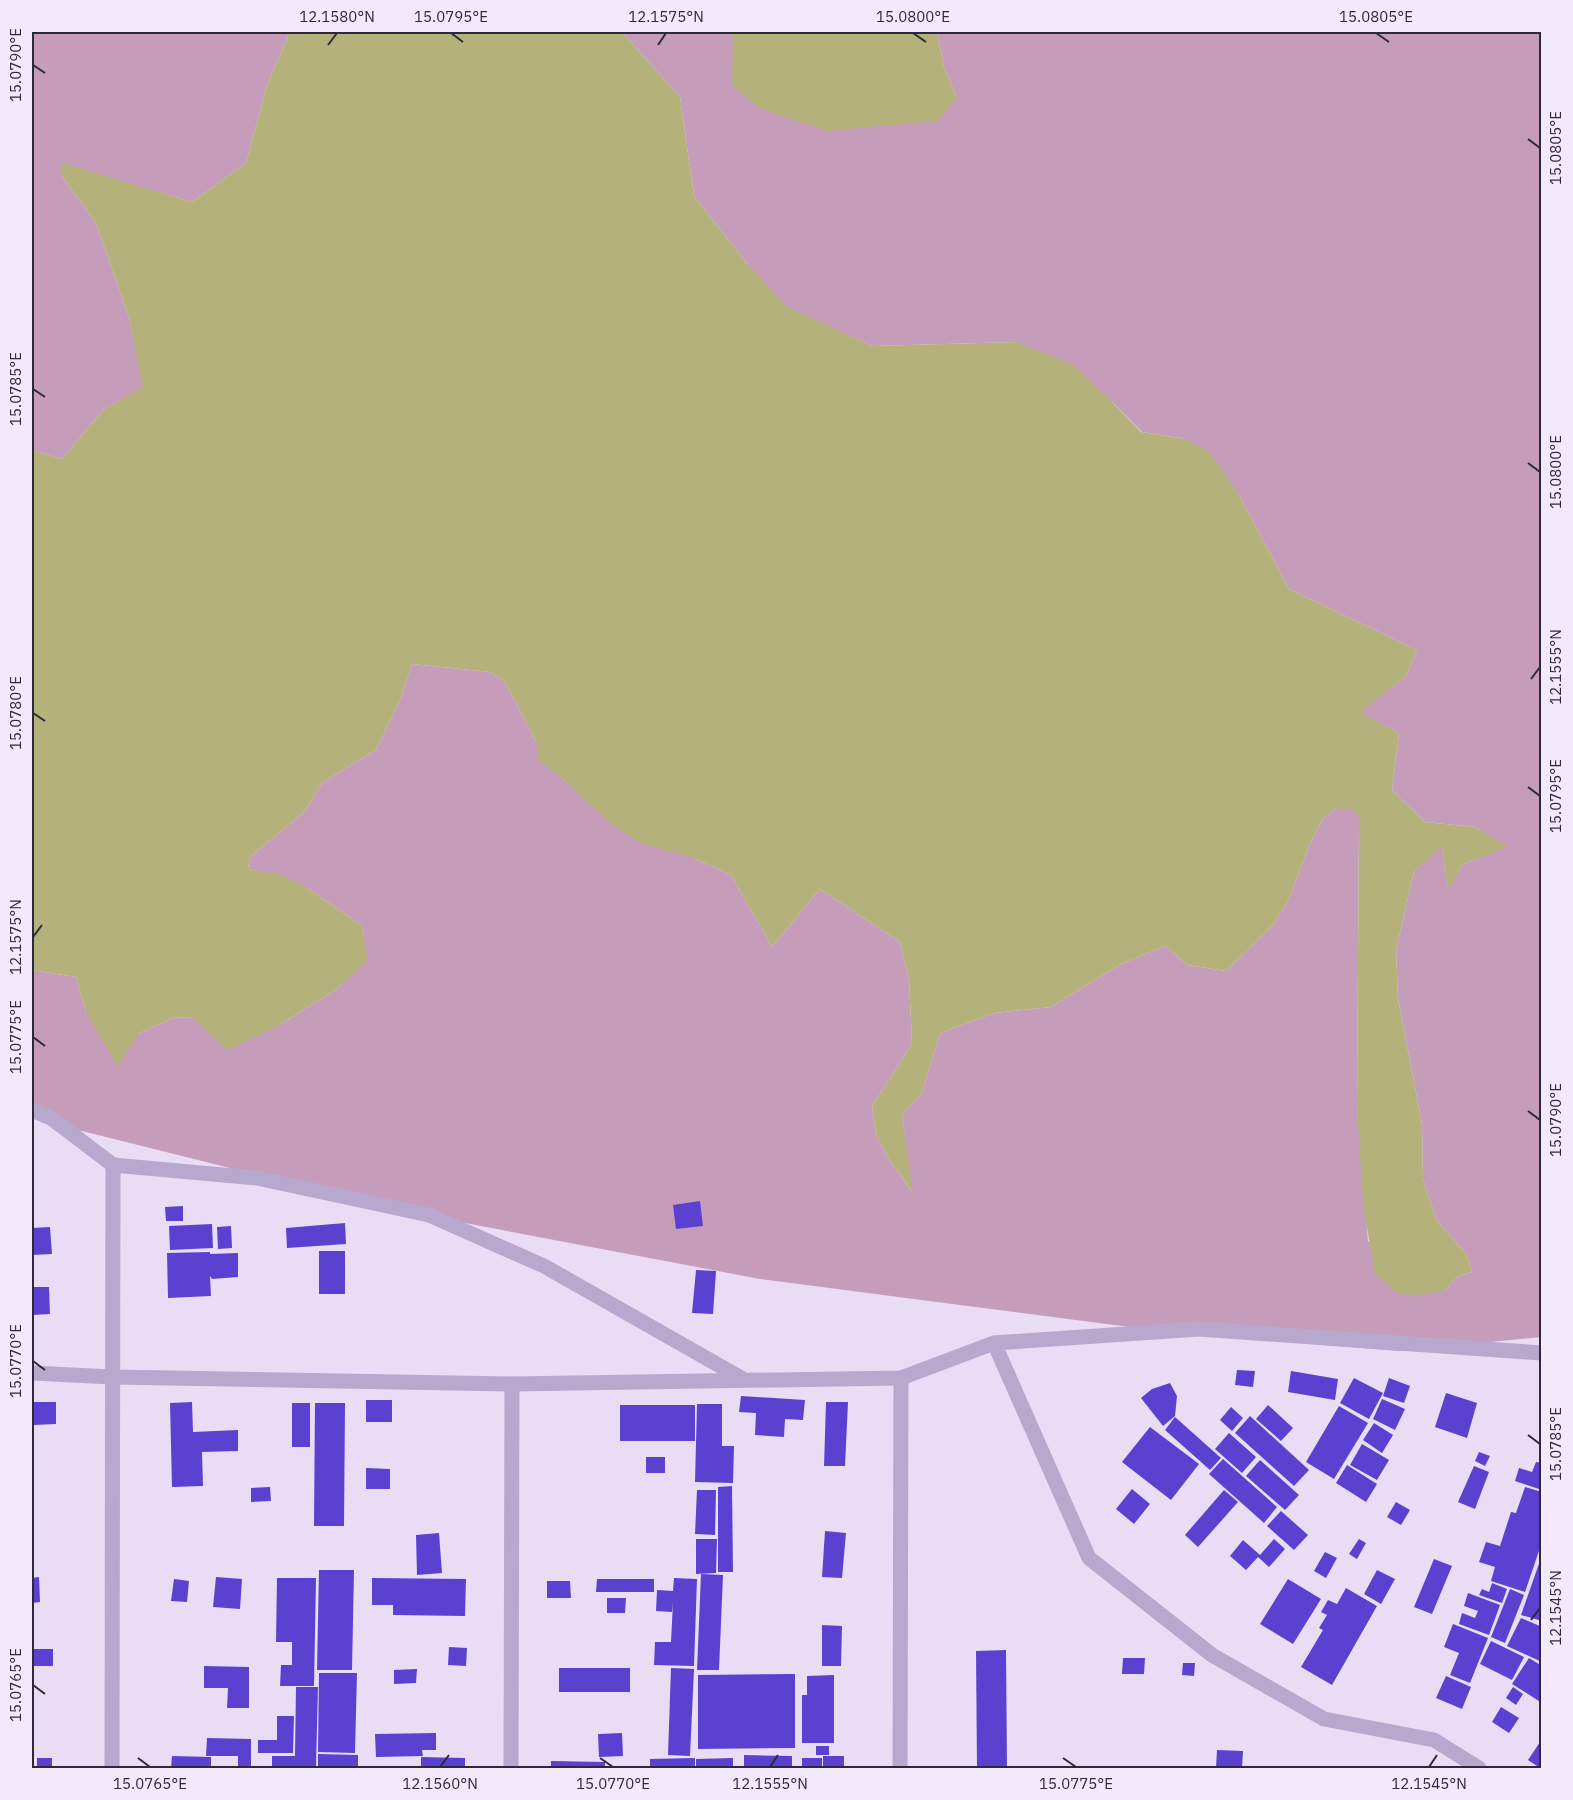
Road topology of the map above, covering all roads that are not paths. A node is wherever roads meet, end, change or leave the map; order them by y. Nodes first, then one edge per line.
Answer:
1 (32, 1110) edge
2 (113, 1165) junction
3 (994, 1343) junction
4 (1542, 1353) edge
5 (32, 1373) edge
6 (112, 1377) junction
7 (901, 1378) junction
8 (745, 1380) junction
9 (512, 1384) junction
10 (112, 1768) edge
11 (511, 1768) edge
12 (900, 1768) edge
13 (1479, 1768) edge

1 - 2 street
2 - 6 street
2 - 8 street
3 - 4 street
3 - 7 street
3 - 13 street
5 - 6 street
6 - 9 street
6 - 10 street
7 - 8 street
7 - 12 street
8 - 9 street
9 - 11 street

